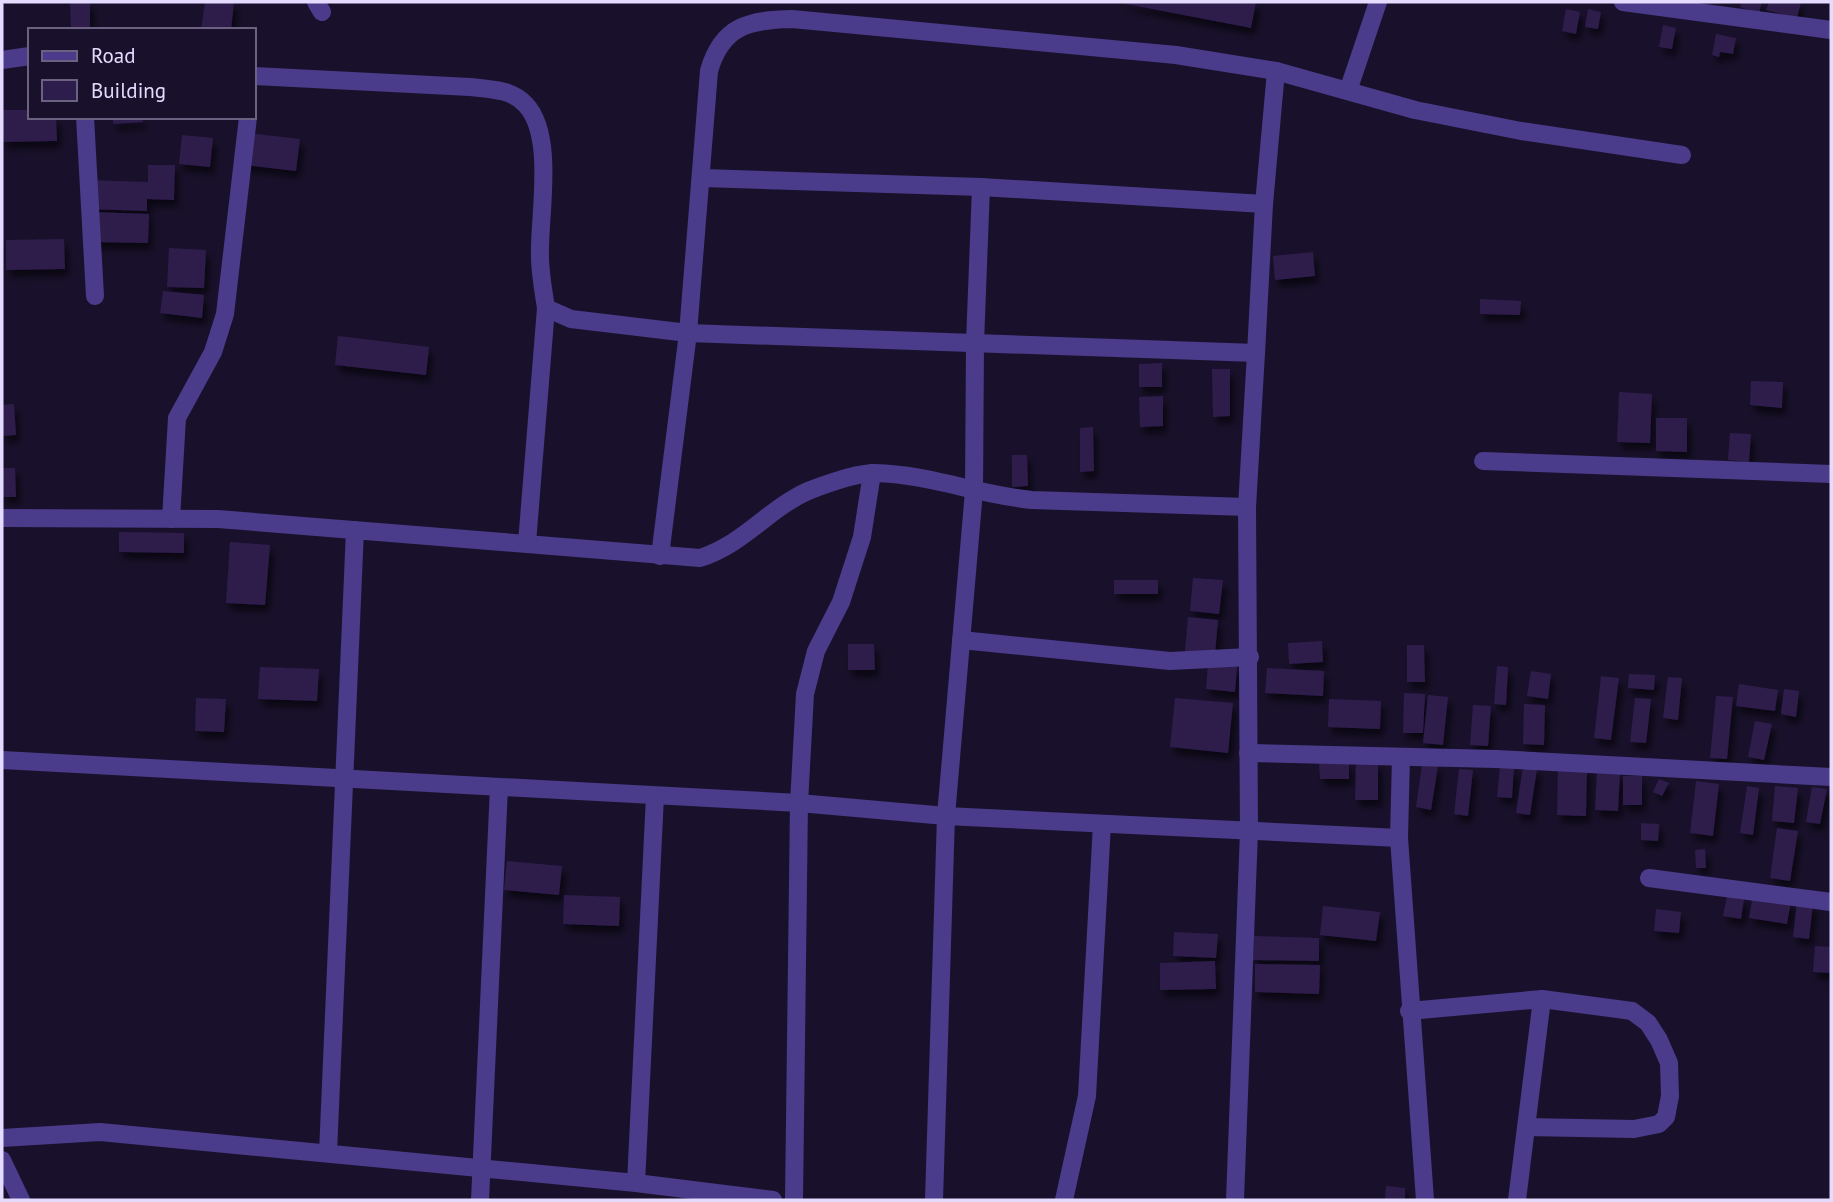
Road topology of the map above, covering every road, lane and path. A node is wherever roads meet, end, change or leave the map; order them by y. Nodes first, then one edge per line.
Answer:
1 (1378, 2) edge
2 (1623, 2) edge
3 (1831, 30) edge
4 (28, 56) edge
5 (2, 60) edge
6 (1276, 71) junction
7 (256, 76) edge
8 (1348, 91) junction
9 (85, 119) edge
10 (248, 119) edge
11 (1682, 155) dead end
12 (703, 178) junction
13 (981, 187) junction
14 (1264, 204) junction
15 (95, 296) dead end
16 (547, 308) junction
17 (688, 333) junction
18 (975, 343) junction
19 (1256, 353) junction
20 (1483, 461) dead end
21 (872, 473) junction
22 (1831, 474) edge
23 (974, 491) junction
24 (1247, 507) junction
25 (2, 518) edge
26 (171, 519) junction
27 (355, 530) junction
28 (527, 544) junction
29 (660, 556) junction
30 (961, 640) junction
31 (1250, 657) junction
32 (1248, 753) junction
33 (1401, 757) junction
34 (2, 760) edge
35 (1831, 777) edge
36 (344, 779) junction
37 (499, 787) junction
38 (655, 796) junction
39 (799, 803) junction
40 (946, 816) junction
41 (1102, 824) junction
42 (1249, 831) junction
43 (1399, 838) junction
44 (1650, 878) dead end
45 (1831, 902) edge
46 (1542, 999) junction
47 (1409, 1011) junction
48 (1526, 1127) junction
49 (2, 1138) edge
50 (328, 1153) junction
51 (2, 1160) edge
52 (483, 1168) junction
53 (636, 1183) junction
54 (21, 1200) edge
55 (480, 1200) edge
56 (773, 1200) edge
57 (794, 1200) edge
58 (934, 1200) edge
59 (1064, 1200) edge
60 (1235, 1200) edge
61 (1425, 1200) edge
62 (1517, 1200) edge

1 - 8 street
2 - 3 street
4 - 5 street
6 - 8 street
6 - 12 street
6 - 14 street
7 - 16 street
8 - 11 street
9 - 15 street
10 - 26 street
12 - 13 street
12 - 17 street
13 - 14 street
13 - 18 street
14 - 19 street
16 - 17 street
16 - 28 street
17 - 18 street
17 - 29 street
18 - 19 street
18 - 23 street
19 - 24 street
20 - 22 street
21 - 23 street
21 - 29 street
21 - 39 street
23 - 24 street
23 - 30 street
24 - 31 street
25 - 26 street
26 - 27 street
27 - 28 street
27 - 36 street
28 - 29 street
30 - 31 street
30 - 40 street
31 - 32 street
32 - 33 street
32 - 42 street
33 - 35 street
33 - 43 street
34 - 36 street
36 - 37 street
36 - 50 street
37 - 38 street
37 - 52 street
38 - 39 street
38 - 53 street
39 - 40 street
39 - 57 street
40 - 41 street
40 - 58 street
41 - 42 street
41 - 59 street
42 - 43 street
42 - 60 street
43 - 47 street
44 - 45 street
46 - 47 street
46 - 48 street
46 - 48 street
47 - 61 street
48 - 62 street
49 - 50 street
50 - 52 street
51 - 54 street
52 - 53 street
52 - 55 street
53 - 56 street

